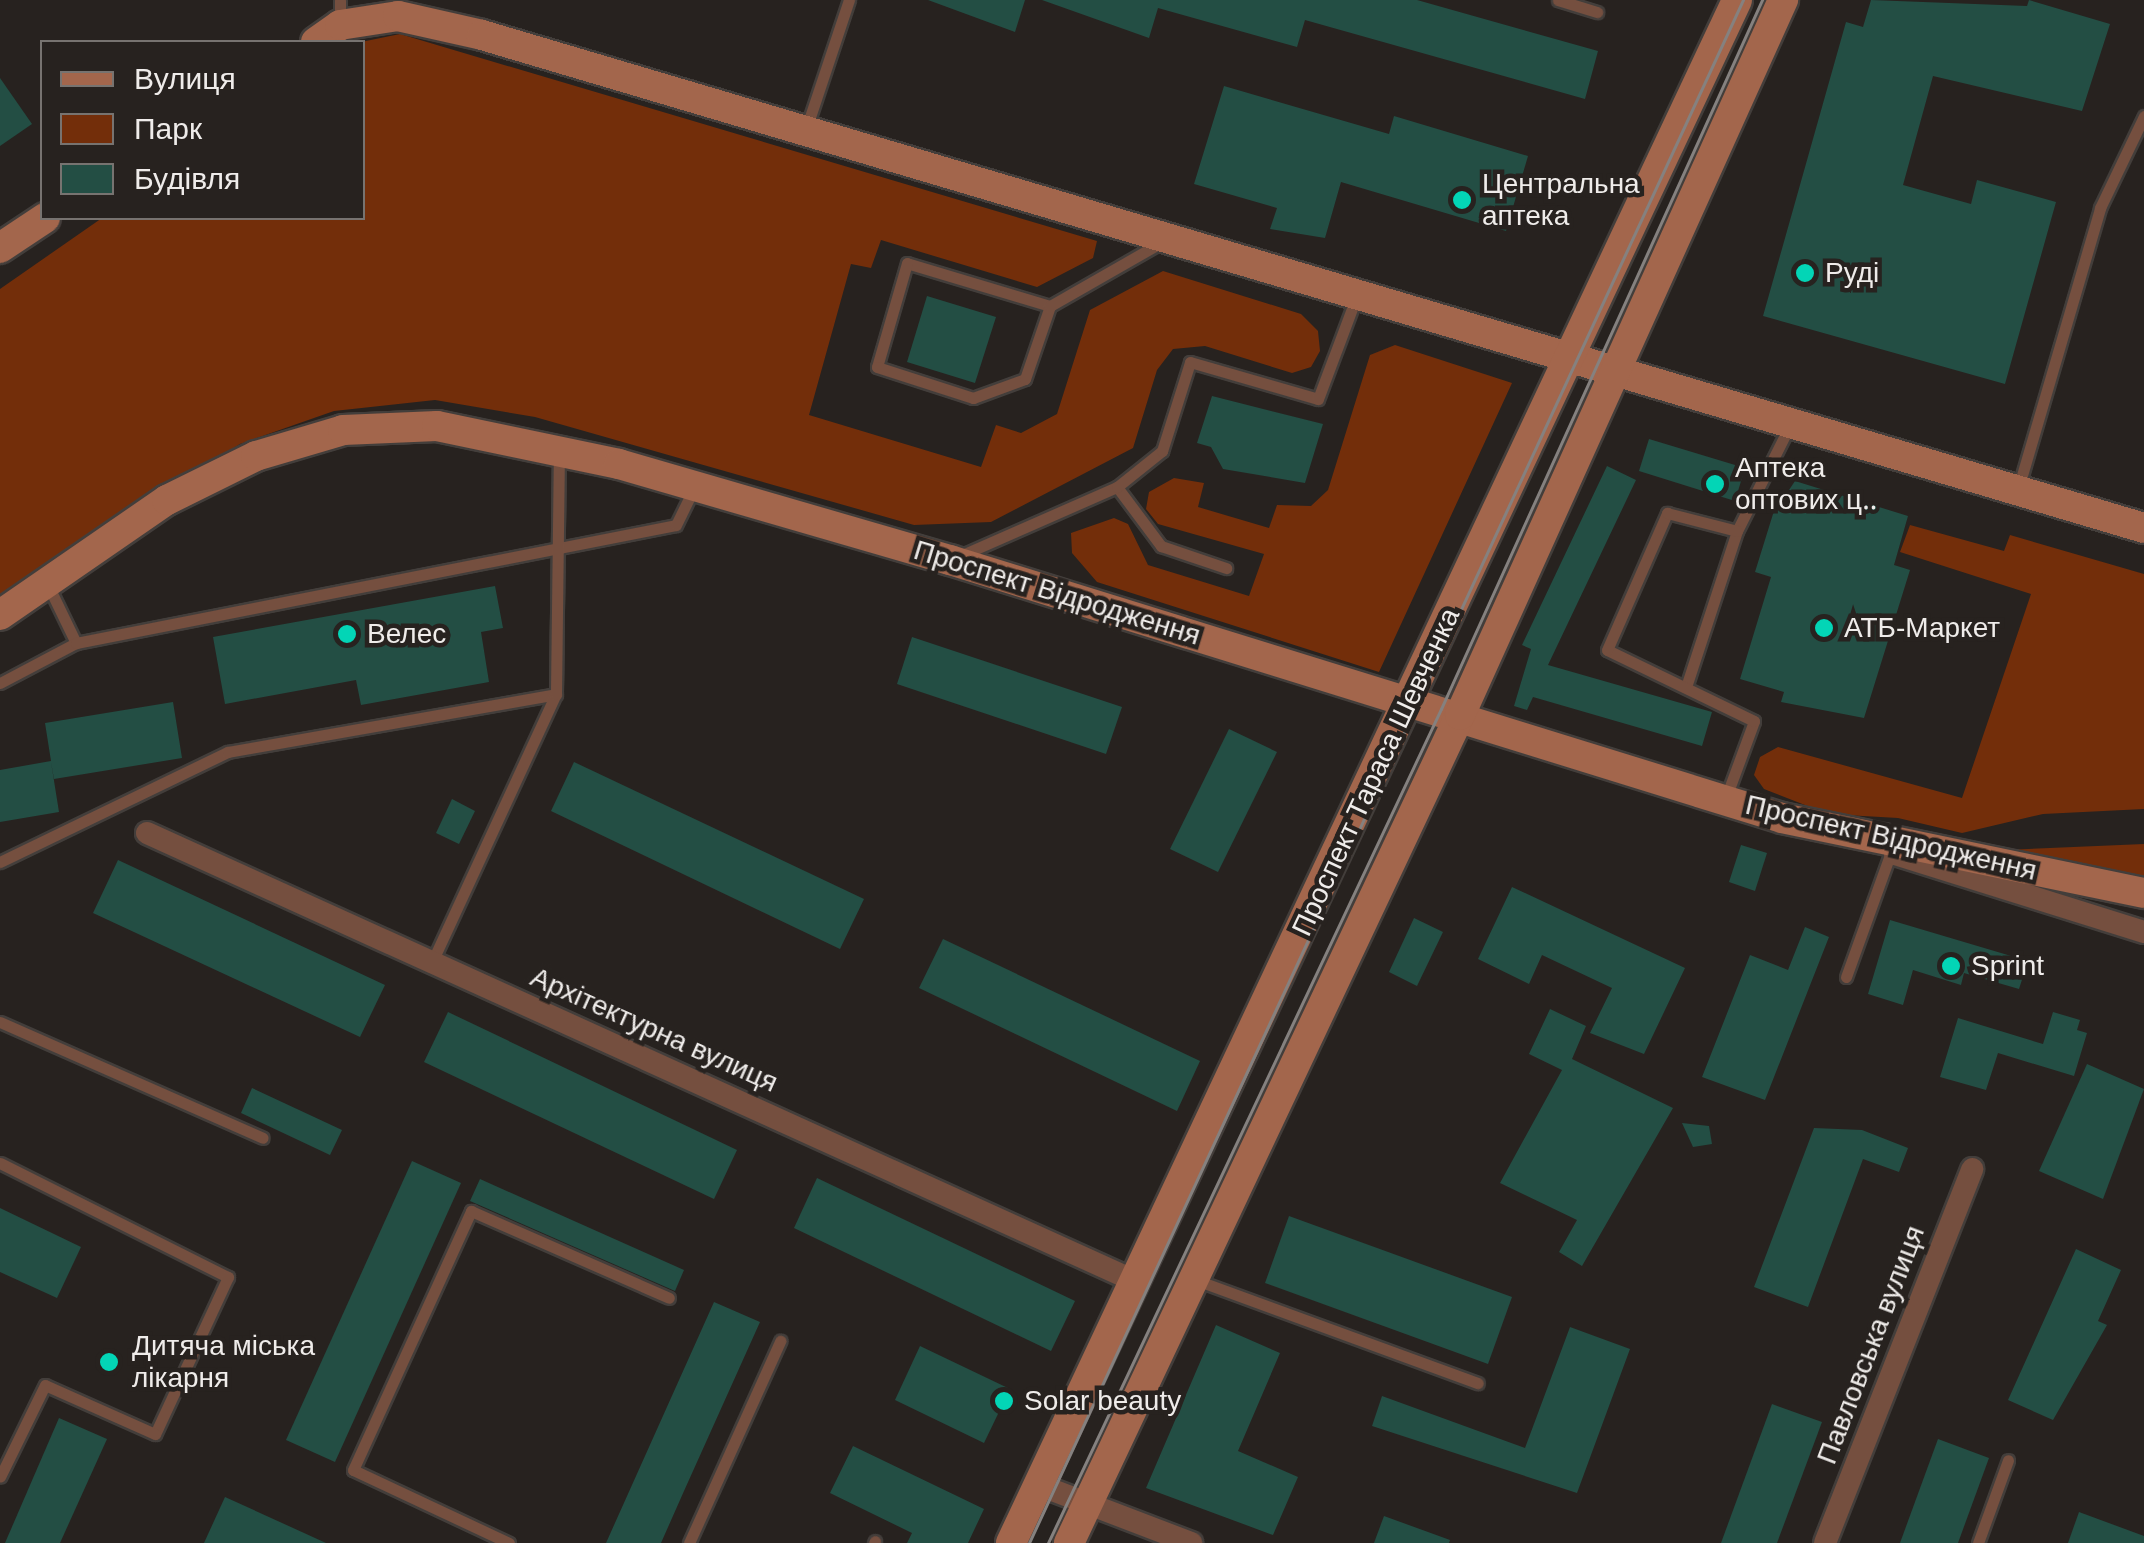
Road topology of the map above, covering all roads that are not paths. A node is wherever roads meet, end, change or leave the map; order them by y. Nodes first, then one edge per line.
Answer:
1 (849, 0) edge
2 (1558, 0) edge
3 (1738, 0) edge
4 (1782, 0) edge
5 (1597, 12) dead end
6 (332, 23) edge
7 (2144, 116) edge
8 (804, 133) junction
9 (42, 220) edge
10 (1164, 241) junction
11 (0, 248) edge
12 (1358, 294) junction
13 (1050, 306) junction
14 (1573, 355) junction
15 (1618, 367) junction
16 (1792, 422) junction
17 (559, 450) junction
18 (695, 486) junction
19 (1117, 488) junction
20 (2018, 490) junction
21 (2144, 528) edge
22 (1737, 531) junction
23 (558, 551) junction
24 (950, 560) junction
25 (1226, 568) dead end
26 (47, 583) junction
27 (0, 615) edge
28 (76, 643) junction
29 (0, 683) edge
30 (1686, 688) junction
31 (556, 694) junction
32 (1409, 700) junction
33 (1460, 714) junction
34 (1724, 800) junction
35 (1782, 818) junction
36 (146, 833) dead end
37 (1890, 852) junction
38 (0, 862) edge
39 (2144, 893) edge
40 (2144, 932) edge
41 (432, 962) junction
42 (1846, 977) dead end
43 (0, 1022) edge
44 (263, 1138) dead end
45 (0, 1163) edge
46 (1972, 1169) dead end
47 (1194, 1279) junction
48 (1138, 1282) junction
49 (669, 1298) dead end
50 (780, 1341) dead end
51 (1478, 1383) dead end
52 (2008, 1460) dead end
53 (0, 1477) edge
54 (1039, 1485) junction
55 (1086, 1506) junction
56 (510, 1543) edge
57 (688, 1543) edge
58 (1011, 1543) edge
59 (1069, 1543) edge
60 (1191, 1543) edge
61 (1825, 1543) edge
62 (1978, 1543) edge

1 - 8 lane
2 - 5 lane
3 - 14 main road, Проспект Тараса Шевченка
4 - 15 main road, Проспект Тараса Шевченка
6 - 8 main road
7 - 20 lane
8 - 10 main road
9 - 11 main road
10 - 12 main road
10 - 13 lane
12 - 14 main road
12 - 19 lane
13 - 13 lane
14 - 15 main road
14 - 32 main road, Проспект Тараса Шевченка
15 - 16 main road
15 - 33 main road, Проспект Тараса Шевченка
16 - 20 main road
16 - 22 lane
17 - 18 main road, Проспект Відродження
17 - 23 lane
17 - 26 main road, Проспект Відродження
18 - 23 lane
18 - 24 main road, Проспект Відродження
19 - 24 lane
19 - 25 lane
20 - 21 main road
22 - 30 lane
22 - 30 lane
23 - 28 lane
23 - 31 lane
24 - 32 main road, Проспект Відродження
26 - 27 main road, Проспект Відродження
26 - 28 lane
28 - 29 lane
30 - 34 lane
31 - 38 lane
31 - 41 lane
32 - 33 main road, Проспект Відродження
32 - 48 main road, Проспект Тараса Шевченка
33 - 34 main road, Проспект Відродження
33 - 47 main road, Проспект Тараса Шевченка
34 - 35 main road, Проспект Відродження
35 - 37 street
35 - 39 main road, Проспект Відродження
36 - 41 street, Архітектурна вулиця
37 - 40 street
37 - 42 lane
41 - 48 street, Архітектурна вулиця
43 - 44 lane
45 - 53 lane
46 - 61 street, Павловська вулиця
47 - 51 lane
47 - 55 main road, Проспект Тараса Шевченка
48 - 54 main road, Проспект Тараса Шевченка
49 - 56 lane
50 - 57 lane
52 - 62 lane
54 - 55 street
54 - 58 main road, Проспект Тараса Шевченка
55 - 59 main road, Проспект Тараса Шевченка
55 - 60 street

